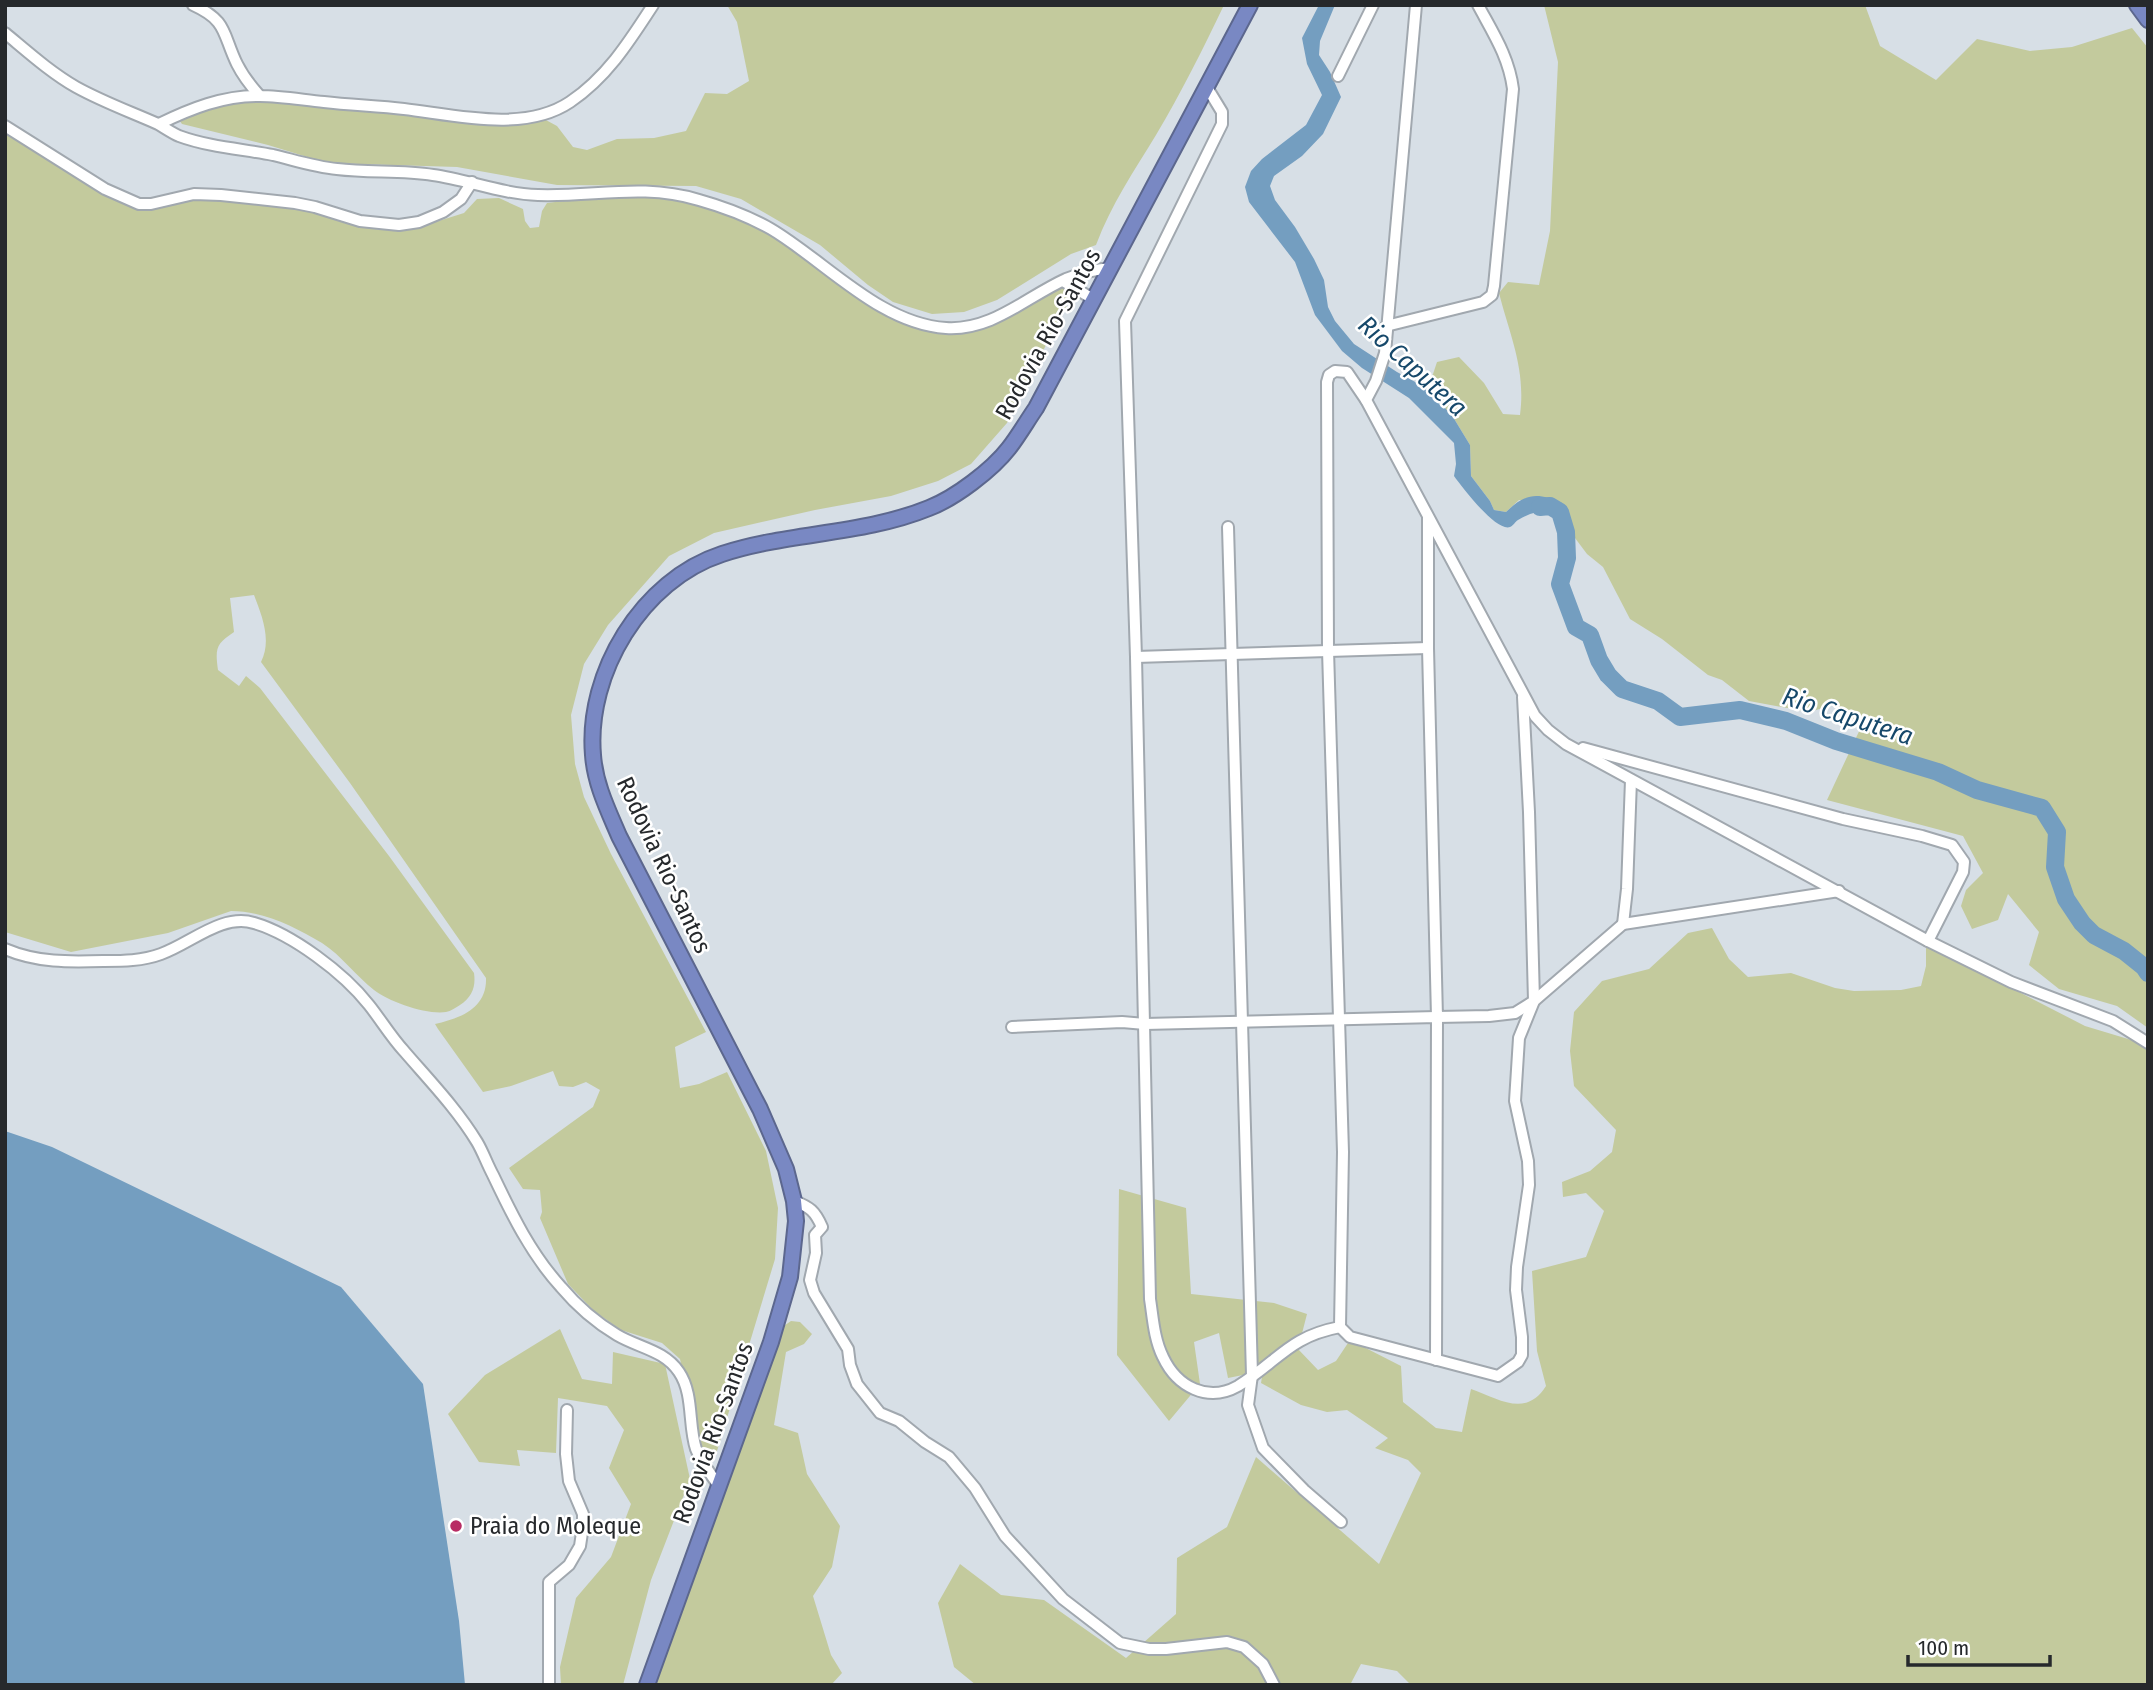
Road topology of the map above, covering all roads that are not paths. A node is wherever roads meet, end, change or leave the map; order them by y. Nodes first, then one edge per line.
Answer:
1 (193, 5) edge
2 (653, 5) edge
3 (1250, 5) edge
4 (1373, 5) edge
5 (1416, 5) edge
6 (1478, 5) edge
7 (2137, 5) edge
8 (2148, 20) edge
9 (5, 33) edge
10 (1338, 76) dead end
11 (1208, 89) junction
12 (259, 95) junction
13 (159, 124) junction
14 (5, 126) edge
15 (472, 182) junction
16 (1112, 268) junction
17 (1063, 281) junction
18 (1093, 299) junction
19 (1386, 326) junction
20 (1366, 400) junction
21 (1428, 516) junction
22 (1228, 527) dead end
23 (1428, 648) junction
24 (1328, 650) junction
25 (1231, 653) junction
26 (1136, 657) junction
27 (1522, 694) junction
28 (1566, 744) junction
29 (1632, 780) junction
30 (1839, 891) junction
31 (1623, 924) junction
32 (1928, 941) junction
33 (5, 950) edge
34 (1534, 1002) junction
35 (1437, 1017) junction
36 (1339, 1018) junction
37 (1243, 1020) junction
38 (1145, 1024) junction
39 (1012, 1027) dead end
40 (2148, 1042) edge
41 (794, 1201) junction
42 (811, 1273) junction
43 (789, 1277) junction
44 (1340, 1327) junction
45 (1436, 1360) junction
46 (1252, 1375) junction
47 (567, 1410) dead end
48 (718, 1485) junction
49 (1341, 1522) dead end
50 (549, 1685) edge
51 (647, 1685) edge
52 (1275, 1685) edge

1 - 12 street
2 - 12 street
3 - 11 highway, Rodovia Rio-Santos
4 - 10 street
5 - 19 street
6 - 19 street
7 - 8 highway
9 - 13 street
11 - 16 highway, Rodovia Rio-Santos
11 - 26 street
12 - 13 street
13 - 15 street
14 - 15 street
15 - 17 street
16 - 17 street
16 - 18 highway, Rodovia Rio-Santos
17 - 18 street
18 - 41 highway, Rodovia Rio-Santos
19 - 20 street
20 - 21 street
20 - 24 street
21 - 23 street
21 - 27 street
22 - 25 street
23 - 24 street
23 - 35 street
24 - 25 street
24 - 36 street
25 - 26 street
25 - 37 street
26 - 38 street
27 - 28 street
27 - 34 street
28 - 29 street
28 - 32 street
29 - 30 street
29 - 31 street
30 - 31 street
30 - 32 street
31 - 34 street
32 - 40 street
33 - 48 street
34 - 35 street
34 - 45 street
35 - 36 street
35 - 45 street
36 - 37 street
36 - 44 street
37 - 38 street
37 - 46 street
38 - 39 street
38 - 46 street
41 - 42 street
41 - 43 highway, Rodovia Rio-Santos
42 - 43 street
42 - 52 street
43 - 48 highway, Rodovia Rio-Santos
44 - 45 street
44 - 46 street
46 - 49 street
47 - 50 street
48 - 51 highway, Rodovia Rio-Santos

